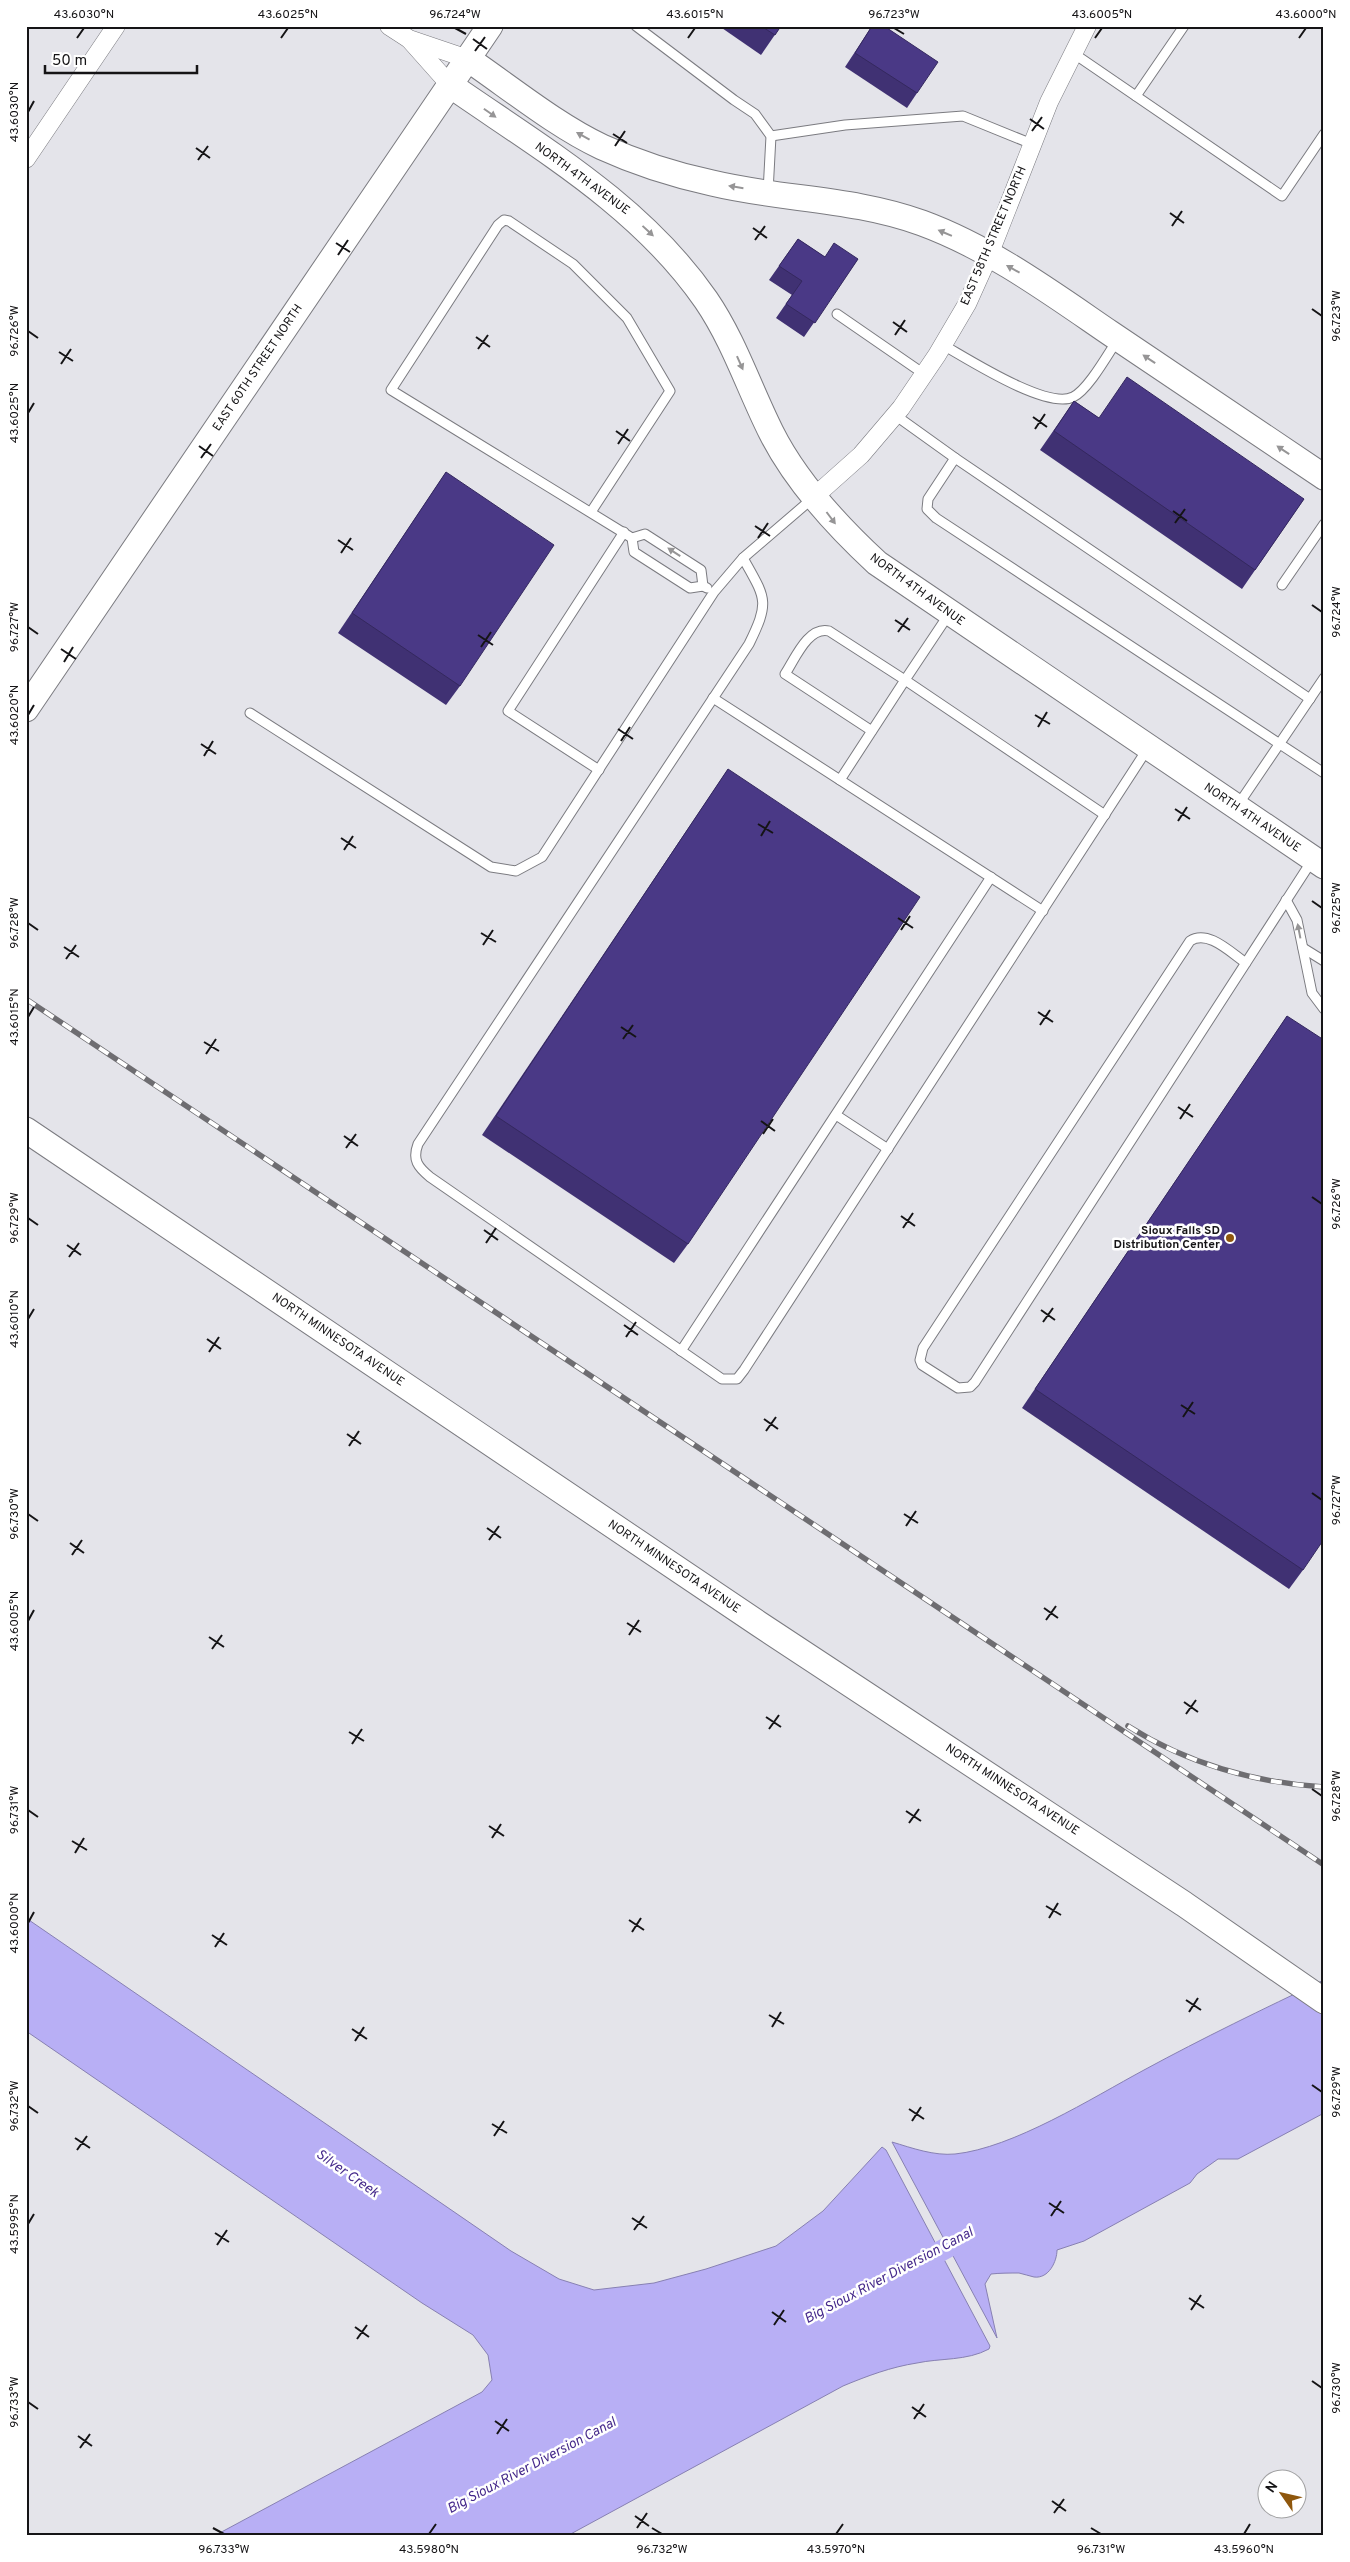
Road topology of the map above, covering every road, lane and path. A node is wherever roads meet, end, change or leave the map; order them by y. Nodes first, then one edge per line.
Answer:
1 (116, 26) edge
2 (389, 26) edge
3 (490, 26) edge
4 (636, 26) edge
5 (1087, 26) edge
6 (1184, 26) edge
7 (409, 39) junction
8 (1074, 53) junction
9 (468, 59) junction
10 (450, 85) junction
11 (1136, 96) junction
12 (1324, 134) edge
13 (771, 136) junction
14 (1032, 144) junction
15 (26, 159) edge
16 (768, 192) junction
17 (989, 255) junction
18 (837, 314) dead end
19 (1119, 338) junction
20 (943, 345) junction
21 (924, 374) junction
22 (895, 415) junction
23 (955, 458) junction
24 (1324, 477) edge
25 (815, 496) junction
26 (591, 512) junction
27 (1324, 524) edge
28 (628, 535) junction
29 (743, 558) junction
30 (1282, 585) dead end
31 (703, 586) junction
32 (714, 592) junction
33 (949, 614) junction
34 (1324, 678) edge
35 (905, 680) junction
36 (713, 698) junction
37 (1310, 699) junction
38 (26, 709) edge
39 (250, 712) dead end
40 (872, 731) junction
41 (1279, 744) junction
42 (1148, 748) junction
43 (599, 770) junction
44 (1324, 773) edge
45 (840, 780) junction
46 (1236, 807) junction
47 (1105, 815) junction
48 (1318, 862) edge
49 (991, 877) junction
50 (1286, 900) junction
51 (1043, 911) junction
52 (1303, 948) junction
53 (1324, 962) edge
54 (1246, 963) junction
55 (1324, 1009) edge
56 (836, 1115) junction
57 (26, 1130) edge
58 (888, 1149) junction
59 (681, 1351) junction
60 (1324, 2001) edge

1 - 15 street
2 - 7 street
3 - 9 main road, EAST 60TH STREET NORTH
4 - 13 lane
5 - 8 street, EAST 58TH STREET NORTH
6 - 11 lane
7 - 9 street
7 - 10 street
8 - 11 lane
8 - 14 street, EAST 58TH STREET NORTH
9 - 10 main road, EAST 60TH STREET NORTH
16 -> 9 main road
10 -> 25 main road, NORTH 4TH AVENUE
10 - 38 main road, EAST 60TH STREET NORTH
11 - 12 lane
13 - 14 lane
13 - 16 lane
14 - 17 street, EAST 58TH STREET NORTH
17 -> 16 main road
19 -> 17 main road
17 - 20 street, EAST 58TH STREET NORTH
18 - 21 lane
19 - 20 lane
24 -> 19 main road
20 - 21 street, EAST 58TH STREET NORTH
21 - 22 street, EAST 58TH STREET NORTH
22 - 23 lane
22 - 25 street, EAST 58TH STREET NORTH
23 - 37 lane
23 - 41 lane
25 - 29 lane
25 -> 33 main road, NORTH 4TH AVENUE
26 - 26 lane
26 - 28 lane
27 - 30 lane
28 - 31 lane
31 -> 28 lane
28 - 43 lane
29 - 32 lane
29 - 36 lane
31 - 32 lane
32 - 43 lane
33 - 35 lane
33 - 42 main road, NORTH 4TH AVENUE
34 - 37 lane
35 - 40 lane
35 - 40 lane
35 - 47 lane
36 - 45 lane
36 - 59 lane
37 - 41 lane
39 - 43 lane
40 - 45 lane
41 - 44 lane
41 - 46 lane
42 - 46 main road, NORTH 4TH AVENUE
42 - 47 lane
45 - 49 lane
46 - 48 main road, NORTH 4TH AVENUE
47 - 51 lane
48 - 50 lane
49 - 51 lane
49 - 56 lane
52 -> 50 lane
50 - 54 lane
51 - 58 lane
52 - 53 lane
52 - 55 lane
54 - 54 lane
56 - 58 lane
56 - 59 lane
57 - 60 main road, NORTH MINNESOTA AVENUE
58 - 59 lane

